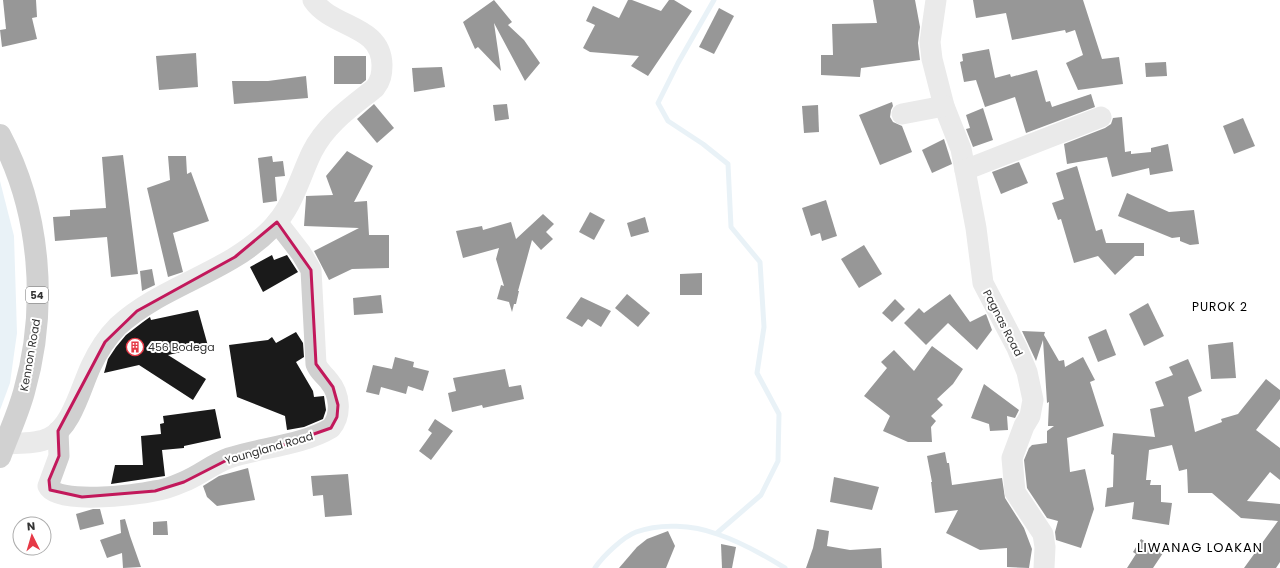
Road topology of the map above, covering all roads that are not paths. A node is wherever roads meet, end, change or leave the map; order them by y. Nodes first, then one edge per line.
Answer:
1 (313, 0) edge
2 (936, 0) edge
3 (944, 106) junction
4 (902, 114) dead end
5 (1101, 117) dead end
6 (0, 135) edge
7 (965, 170) junction
8 (277, 222) junction
9 (58, 431) junction
10 (2, 451) edge
11 (1044, 568) edge

1 - 8 street
2 - 3 street, Pagnas Road
3 - 4 street
3 - 7 street, Pagnas Road
5 - 7 street
6 - 10 highway, Kennon Road / 54
7 - 11 street, Pagnas Road
8 - 9 street
8 - 9 street, Youngland Road
9 - 10 street

